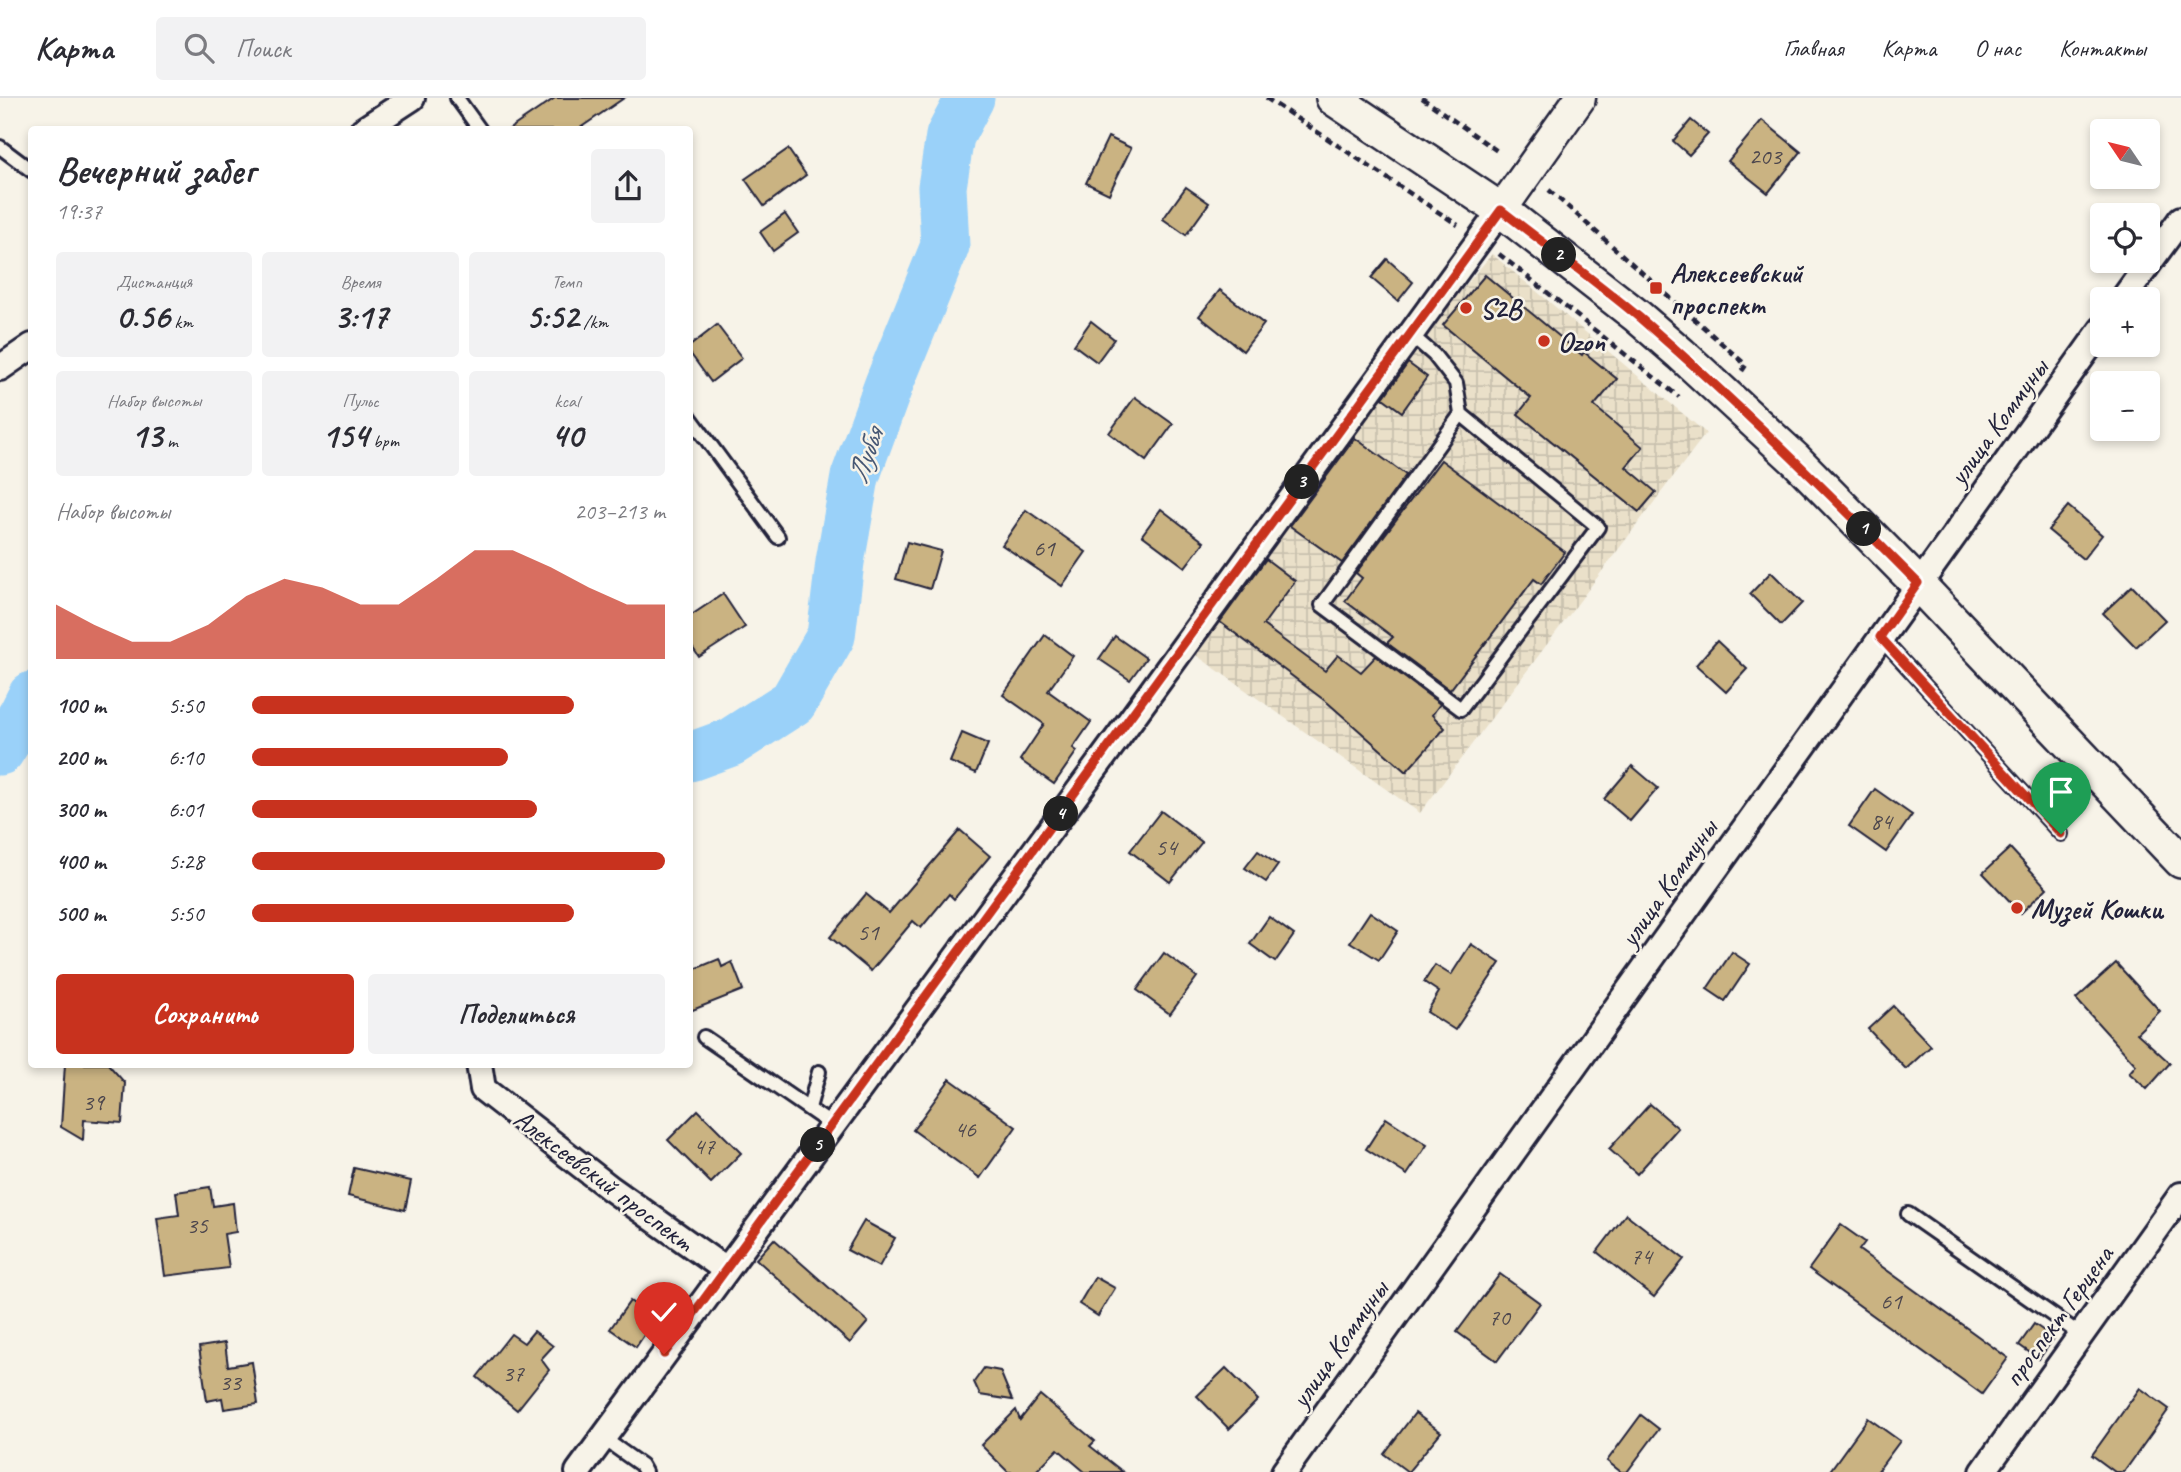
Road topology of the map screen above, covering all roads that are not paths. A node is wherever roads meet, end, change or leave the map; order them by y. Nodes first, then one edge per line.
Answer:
1 (412, 98) edge
2 (457, 98) edge
3 (1333, 98) edge
4 (1580, 98) edge
5 (369, 126) edge
6 (477, 126) edge
7 (0, 147) edge
8 (28, 168) edge
9 (1501, 210) junction
10 (2181, 219) edge
11 (2132, 287) edge
12 (1409, 333) junction
13 (2090, 346) edge
14 (28, 349) edge
15 (0, 368) edge
16 (1461, 414) junction
17 (693, 421) edge
18 (778, 537) dead end
19 (1918, 583) junction
20 (1880, 637) junction
21 (2061, 834) dead end
22 (2181, 861) edge
23 (704, 1037) dead end
24 (470, 1069) edge
25 (819, 1072) dead end
26 (809, 1108) junction
27 (832, 1125) junction
28 (2181, 1195) edge
29 (1908, 1214) dead end
30 (726, 1270) junction
31 (2081, 1335) junction
32 (603, 1437) junction
33 (578, 1472) edge
34 (645, 1472) edge
35 (1284, 1472) edge
36 (1983, 1472) edge

1 - 5 street
2 - 6 lane
3 - 9 main road
4 - 9 street
7 - 8 lane
9 - 12 street
9 - 19 main road
10 - 11 street
12 - 16 lane
12 - 27 street
13 - 19 street, улица Коммуны
14 - 15 street
16 - 16 lane
17 - 18 lane
19 - 20 street, улица Коммуны
19 - 22 main road
20 - 21 lane
20 - 35 street, улица Коммуны
23 - 26 lane
24 - 30 street, Алексеевский проспект
25 - 26 lane
26 - 27 lane
27 - 30 street
28 - 31 street, проспект Герцена
29 - 31 lane
30 - 32 street
31 - 36 street, проспект Герцена
32 - 33 street
32 - 34 lane

